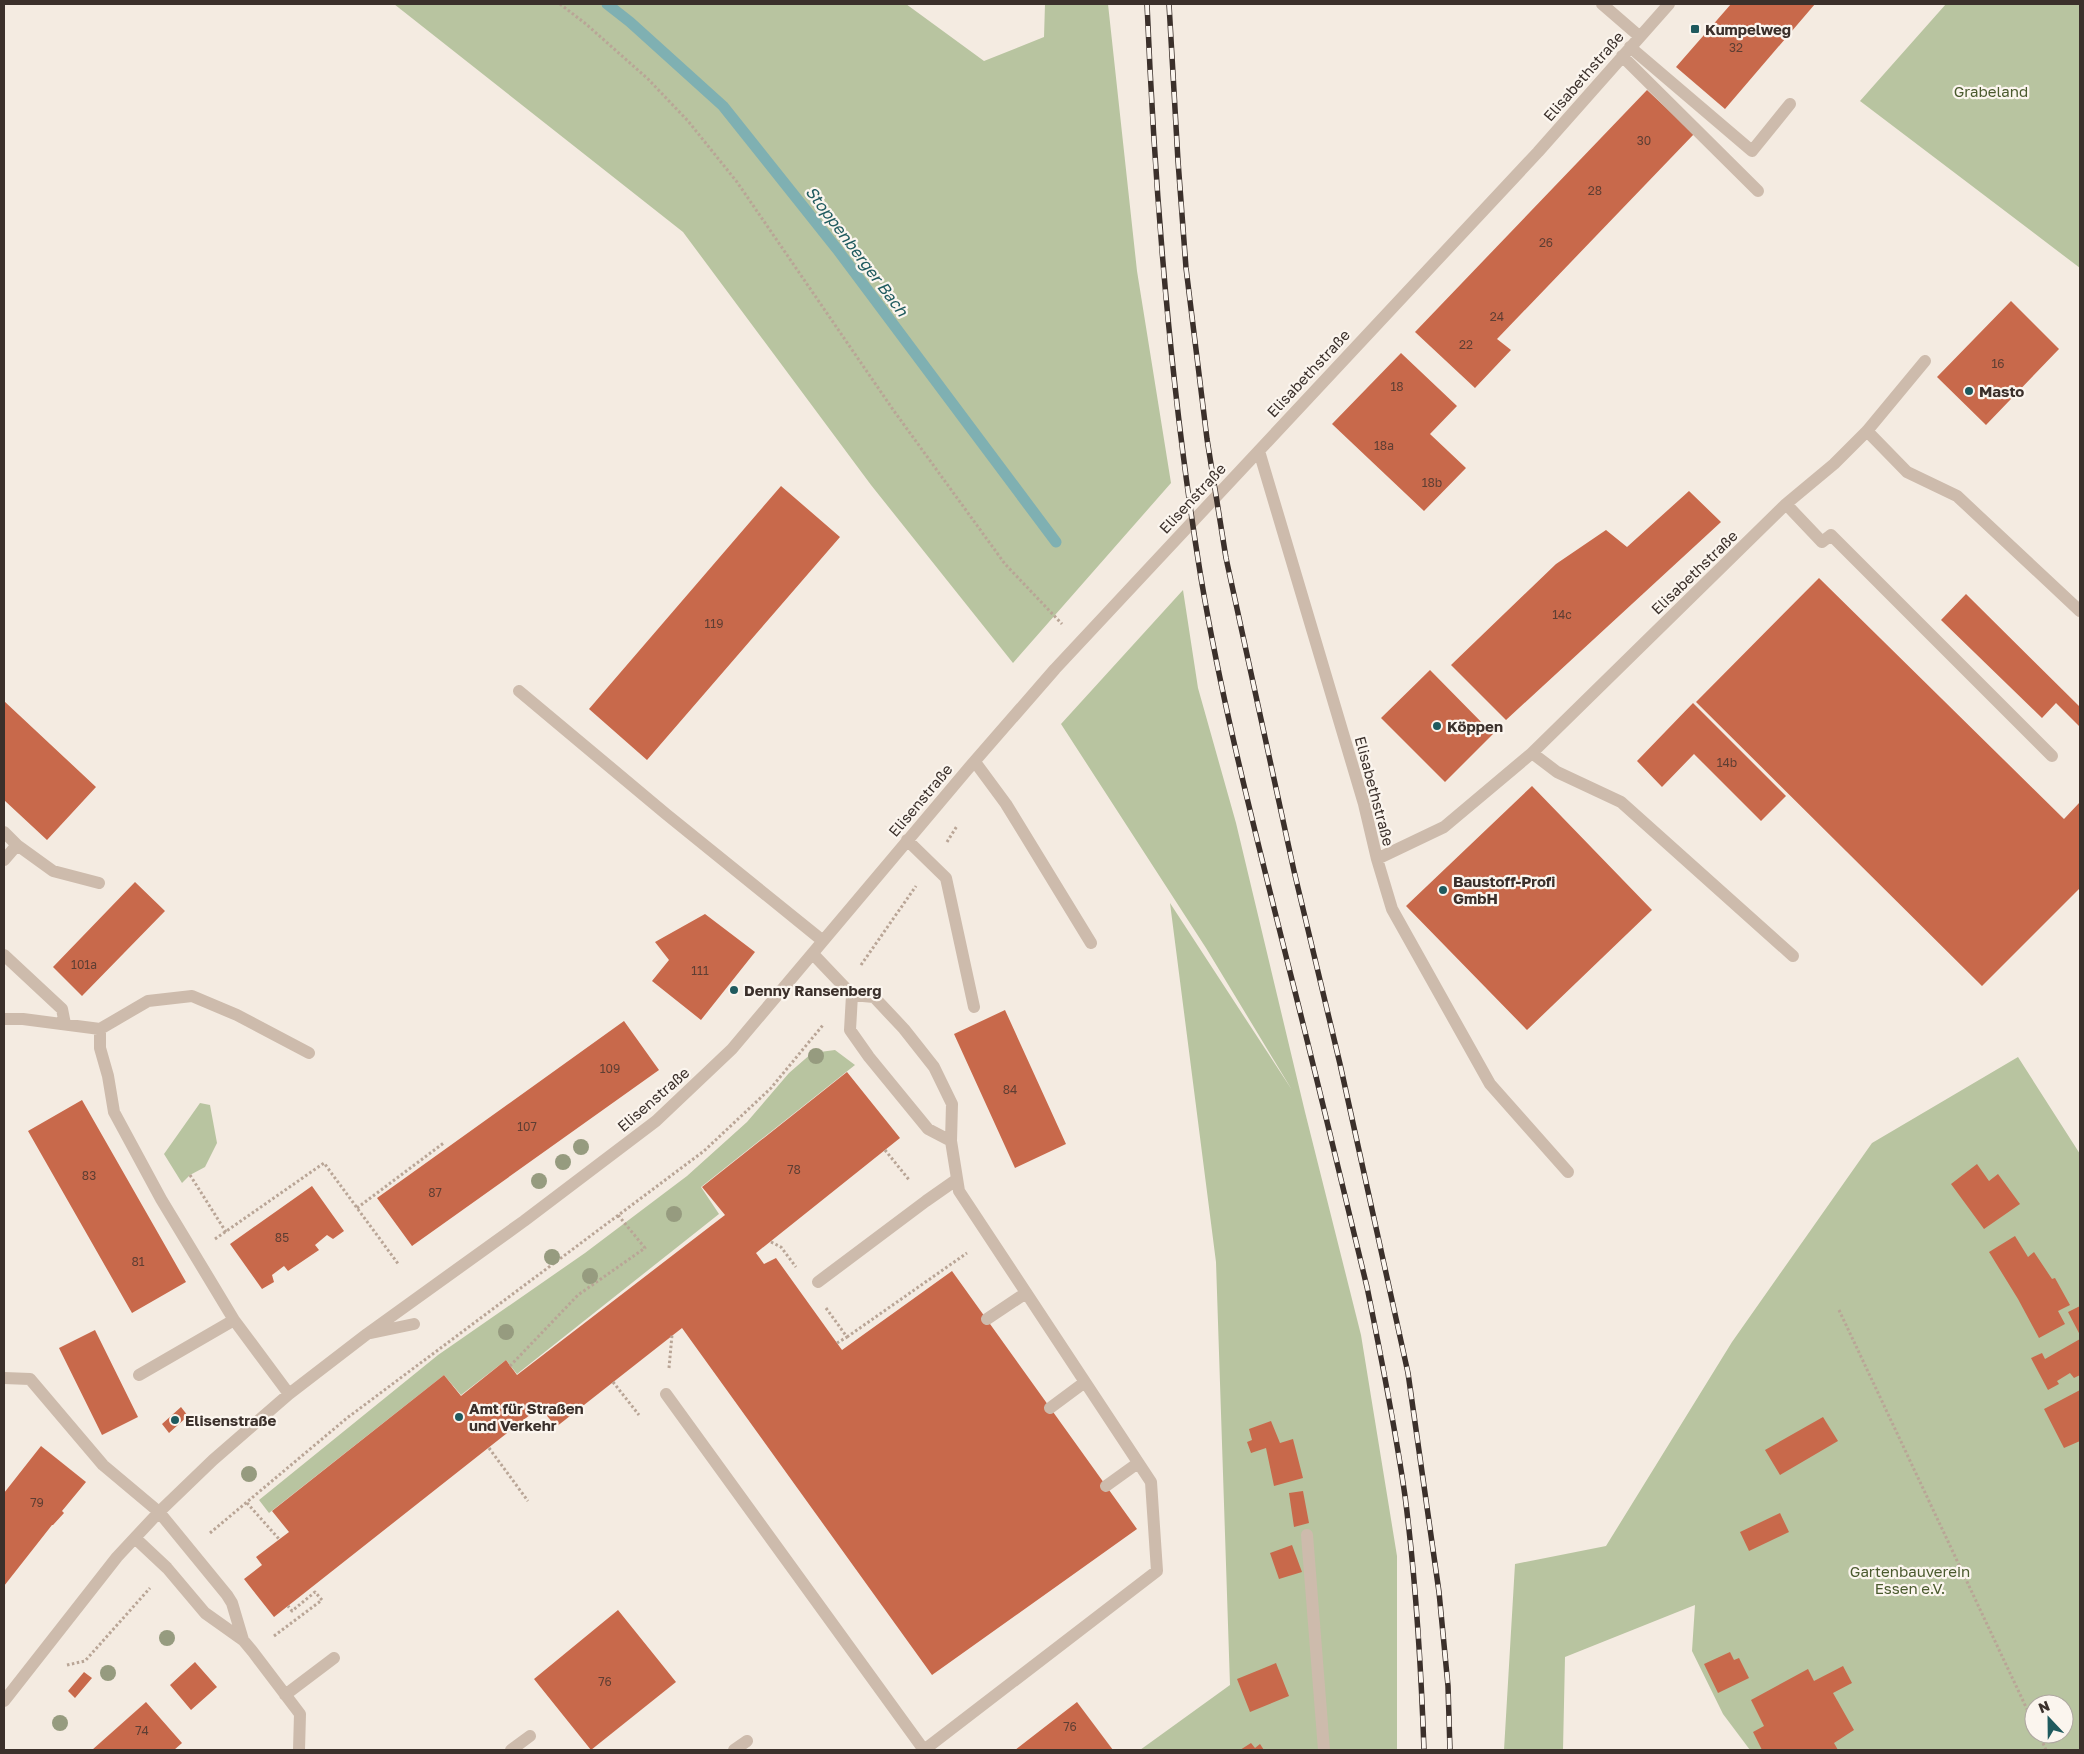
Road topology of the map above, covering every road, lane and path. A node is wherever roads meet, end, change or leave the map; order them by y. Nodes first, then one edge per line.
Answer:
1 (560, 4) edge
2 (1602, 4) edge
3 (1669, 4) edge
4 (1639, 36) junction
5 (1626, 51) junction
6 (1790, 104) dead end
7 (1758, 191) dead end
8 (1925, 361) dead end
9 (1867, 431) junction
10 (1258, 451) junction
11 (1786, 504) junction
12 (2080, 611) edge
13 (1082, 641) junction
14 (519, 691) dead end
15 (1532, 753) junction
16 (2052, 756) dead end
17 (974, 762) junction
18 (958, 818) dead end
19 (4, 832) edge
20 (907, 840) junction
21 (17, 845) junction
22 (4, 860) edge
23 (1377, 860) junction
24 (932, 864) junction
25 (99, 882) dead end
26 (823, 941) junction
27 (1091, 943) dead end
28 (813, 954) junction
29 (4, 955) edge
30 (1793, 956) dead end
31 (848, 991) junction
32 (974, 1007) dead end
33 (4, 1019) edge
34 (65, 1024) junction
35 (100, 1029) junction
36 (309, 1053) dead end
37 (951, 1141) junction
38 (446, 1142) dead end
39 (885, 1150) dead end
40 (1568, 1172) dead end
41 (190, 1175) dead end
42 (956, 1180) junction
43 (926, 1200) junction
44 (357, 1208) junction
45 (618, 1215) junction
46 (226, 1232) junction
47 (990, 1238) junction
48 (194, 1253) junction
49 (399, 1265) dead end
50 (818, 1282) dead end
51 (1026, 1292) junction
52 (1839, 1310) dead end
53 (987, 1319) dead end
54 (234, 1320) junction
55 (414, 1324) dead end
56 (367, 1334) junction
57 (672, 1335) dead end
58 (847, 1337) dead end
59 (510, 1366) dead end
60 (139, 1375) dead end
61 (4, 1378) edge
62 (613, 1382) dead end
63 (1085, 1382) junction
64 (289, 1394) junction
65 (666, 1394) joint
66 (1050, 1408) dead end
67 (638, 1415) dead end
68 (489, 1448) dead end
69 (1138, 1463) junction
70 (1106, 1486) dead end
71 (528, 1501) dead end
72 (247, 1503) junction
73 (159, 1512) junction
74 (1307, 1535) dead end
75 (135, 1538) junction
76 (279, 1539) dead end
77 (190, 1548) junction
78 (168, 1568) junction
79 (288, 1606) dead end
80 (243, 1640) junction
81 (253, 1652) junction
82 (334, 1658) dead end
83 (58, 1667) dead end
84 (285, 1695) junction
85 (4, 1702) edge
86 (2024, 1703) edge
87 (530, 1736) dead end
88 (747, 1741) dead end
89 (299, 1750) edge
90 (511, 1750) edge
91 (734, 1750) edge
92 (924, 1750) edge
93 (1324, 1750) edge

1 - 13 path
2 - 4 street
3 - 4 street, Elisabethstraße
4 - 5 street, Elisabethstraße
5 - 6 street
5 - 7 street
5 - 10 street, Elisabethstraße
8 - 9 street, Elisabethstraße
9 - 11 street, Elisabethstraße
9 - 12 street
10 - 13 street, Elisenstraße
10 - 23 street, Elisabethstraße
11 - 15 street, Elisabethstraße
11 - 16 street
13 - 17 street, Elisenstraße
14 - 26 street
15 - 23 street, Elisabethstraße
15 - 30 street
17 - 20 street, Elisenstraße
17 - 27 street
18 - 24 path
19 - 21 street
20 - 24 street
20 - 26 street, Elisenstraße
21 - 22 street
21 - 25 street
23 - 40 street, Elisabethstraße
24 - 31 path
24 - 32 street
26 - 28 street, Elisenstraße
28 - 31 street
28 - 56 street, Elisenstraße
29 - 34 street
31 - 37 street
31 - 37 street
31 - 45 path
33 - 34 street
34 - 35 street
35 - 36 street
35 - 48 street
37 - 42 street
38 - 44 path
39 - 43 path
41 - 46 path
42 - 43 street
42 - 47 street
43 - 50 street
44 - 46 path
44 - 49 path
45 - 59 path
45 - 72 path
46 - 48 path
47 - 51 street
47 - 58 path
48 - 54 street
51 - 53 street
51 - 63 street
52 - 86 path
54 - 60 street
54 - 64 street
55 - 56 street
56 - 64 street, Elisenstraße
57 - 65 path
61 - 73 street
62 - 67 path
63 - 66 street
63 - 69 street
64 - 73 street, Elisenstraße
65 - 92 street
68 - 71 path
69 - 70 street
69 - 92 street
72 - 76 path
72 - 77 path
73 - 75 street, Elisenstraße
73 - 77 street
74 - 93 street
75 - 78 street
75 - 85 street, Elisenstraße
77 - 80 street
78 - 80 street
78 - 83 path
79 - 81 path
80 - 81 street
81 - 84 street
82 - 84 street
84 - 89 street
87 - 90 street
88 - 91 street

